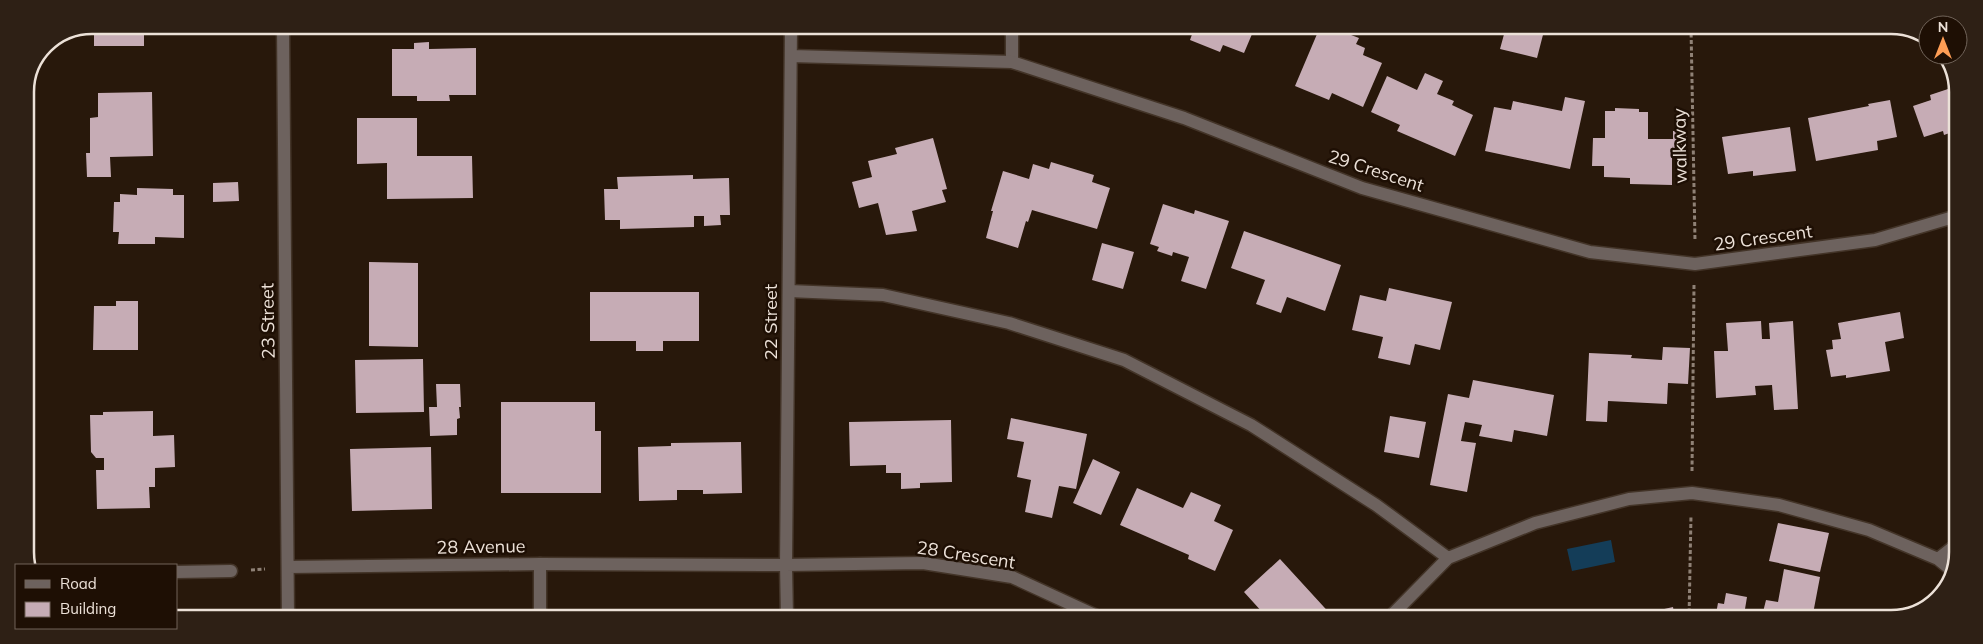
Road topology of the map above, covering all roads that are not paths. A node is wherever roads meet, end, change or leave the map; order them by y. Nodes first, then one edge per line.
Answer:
1 (283, 34) edge
2 (791, 34) edge
3 (1012, 34) edge
4 (791, 56) junction
5 (1012, 62) junction
6 (1949, 218) edge
7 (789, 291) junction
8 (1949, 550) edge
9 (1448, 558) junction
10 (1938, 559) junction
11 (540, 564) junction
12 (786, 565) junction
13 (288, 567) junction
14 (1947, 567) edge
15 (231, 571) road end
16 (178, 572) edge
17 (288, 610) edge
18 (540, 610) edge
19 (787, 610) edge
20 (1084, 610) edge
21 (1397, 610) edge

1 - 13 street, 23 Street
2 - 4 street, 22 Street
3 - 5 street
4 - 5 street, 29 Crescent
4 - 7 street, 22 Street
5 - 6 street, 29 Crescent
7 - 9 street
7 - 12 street, 22 Street
8 - 10 street
9 - 10 street
9 - 21 street
10 - 14 street
11 - 12 street, 28 Avenue
11 - 13 street, 28 Avenue
11 - 18 street
12 - 19 street, 22 Street
12 - 20 street, 28 Crescent
13 - 17 street, 23 Street
15 - 16 street

